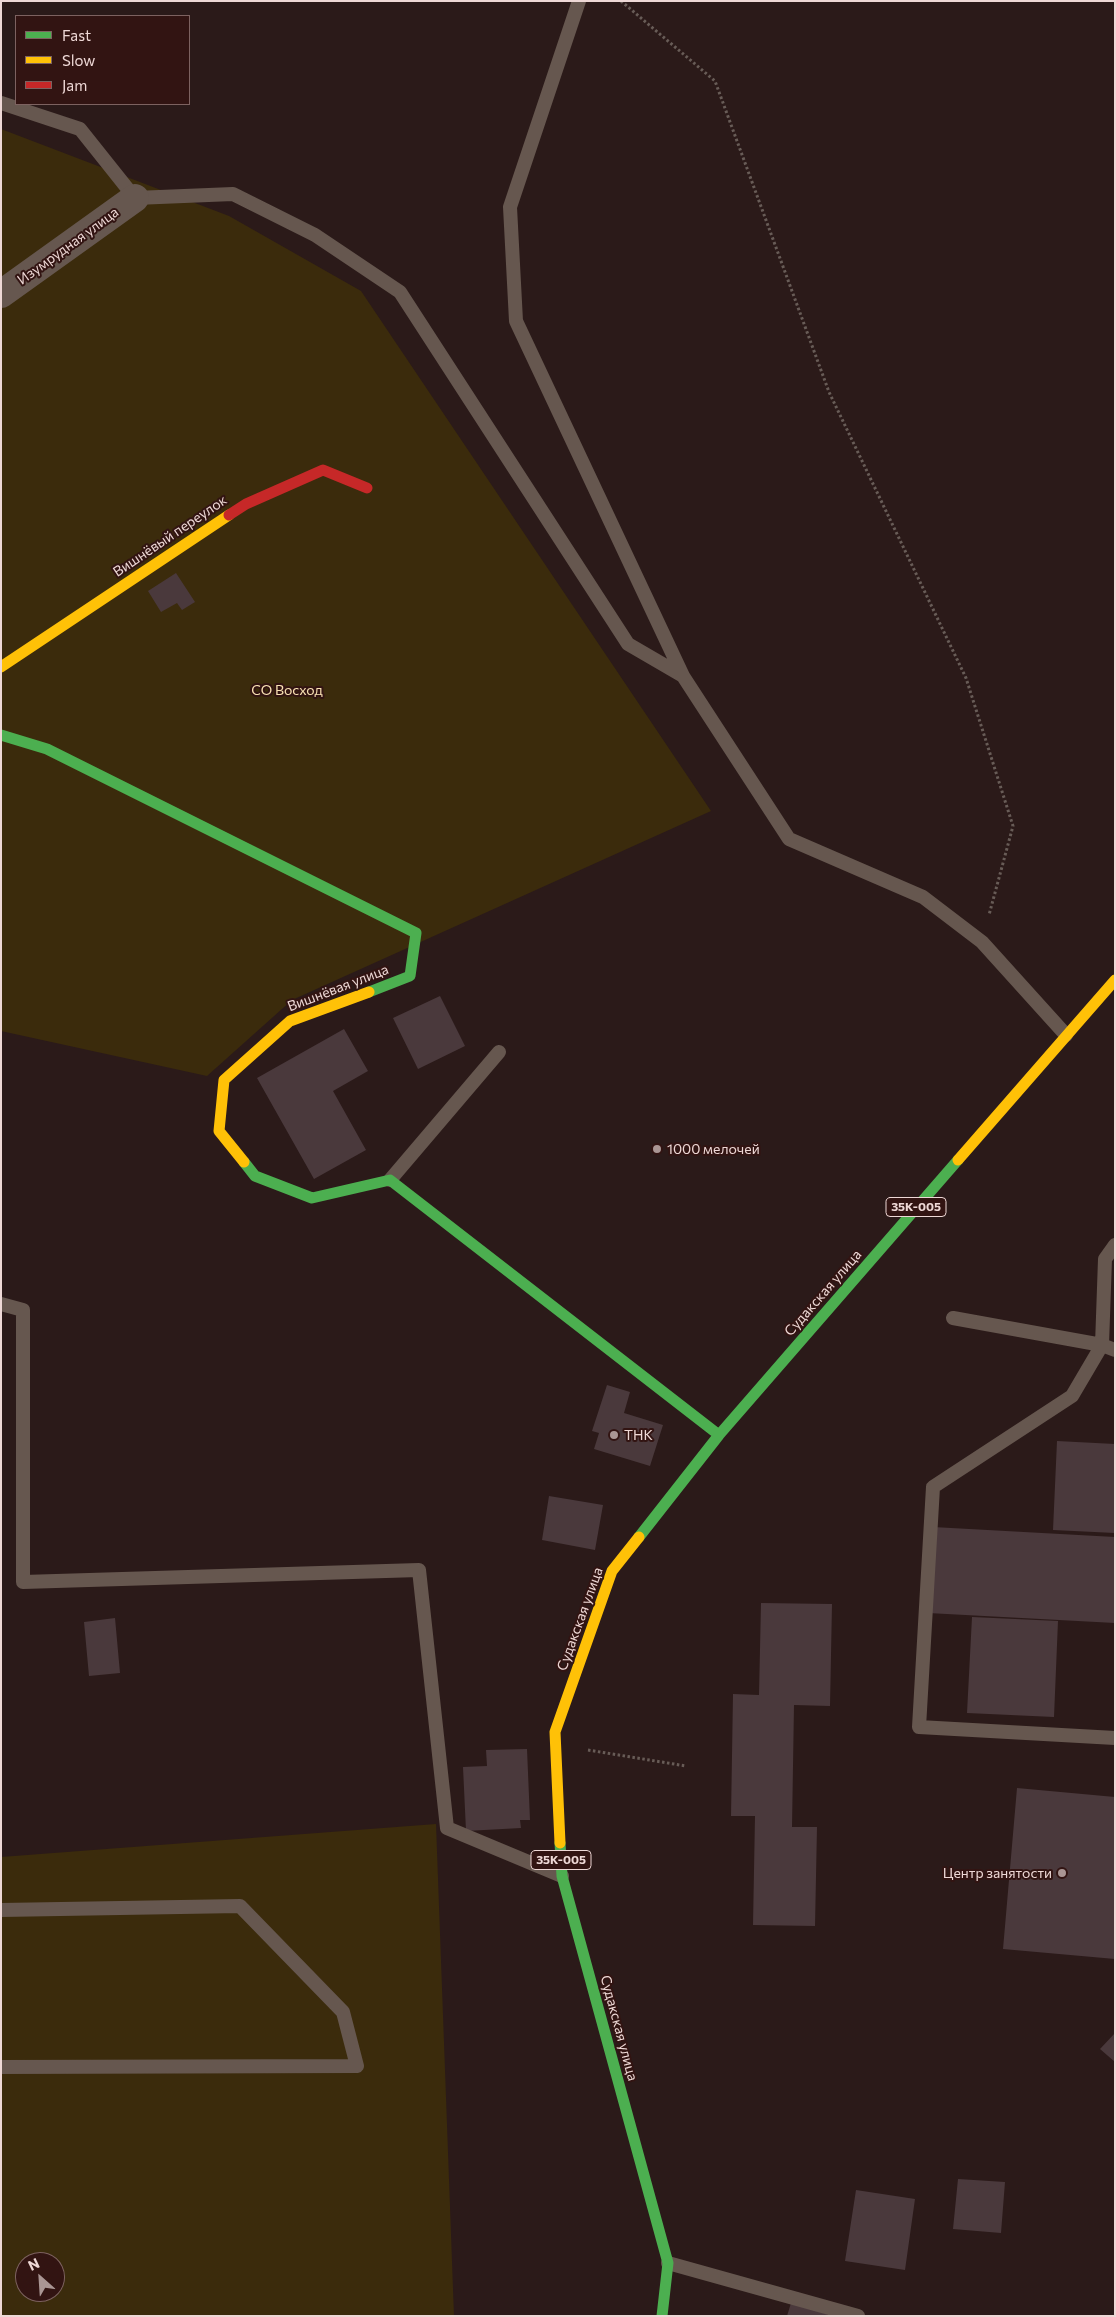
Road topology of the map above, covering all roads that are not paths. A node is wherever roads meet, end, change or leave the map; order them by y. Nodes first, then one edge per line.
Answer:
1 (579, 1) edge
2 (1, 104) edge
3 (135, 198) junction
4 (1, 294) edge
5 (368, 488) dead end
6 (1, 667) edge
7 (683, 676) junction
8 (1, 735) edge
9 (1115, 980) edge
10 (1066, 1035) junction
11 (499, 1052) dead end
12 (390, 1180) junction
13 (1115, 1246) edge
14 (1, 1304) edge
15 (953, 1318) dead end
16 (1108, 1348) edge
17 (719, 1435) junction
18 (1115, 1738) edge
19 (562, 1876) junction
20 (1, 1910) edge
21 (1, 2067) edge
22 (668, 2263) junction
23 (662, 2316) edge
24 (858, 2316) edge

1 - 7 lane
2 - 3 lane
3 - 4 street, Изумрудная улица
3 - 7 lane
5 - 6 street, Вишнёвый переулок
7 - 10 lane
8 - 12 street, Вишнёвая улица
9 - 10 street, Судакская улица / 35К-005
10 - 17 street, Судакская улица / 35К-005
11 - 12 lane
12 - 17 street
13 - 16 lane
14 - 19 lane
15 - 16 lane
16 - 18 lane
17 - 19 street, Судакская улица / 35К-005
19 - 22 street, Судакская улица / 35К-005
20 - 21 lane
22 - 23 street, Судакская улица / 35К-005
22 - 24 lane

